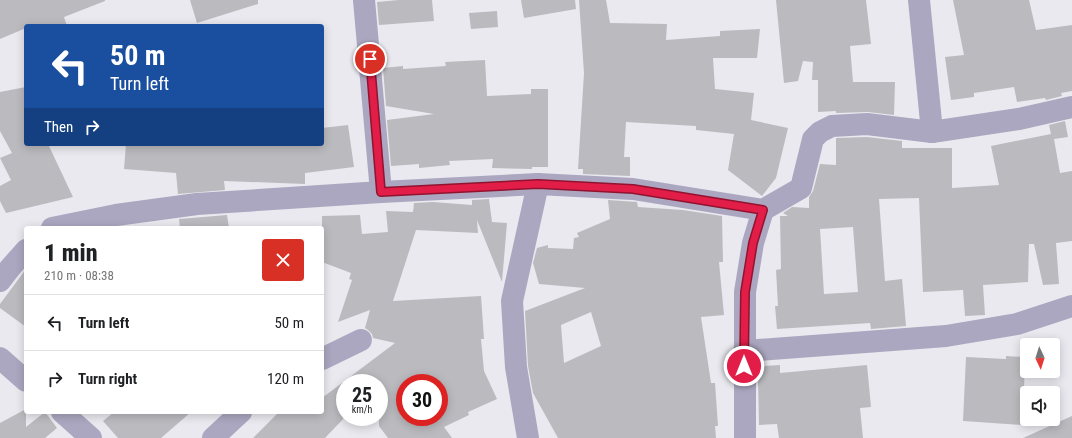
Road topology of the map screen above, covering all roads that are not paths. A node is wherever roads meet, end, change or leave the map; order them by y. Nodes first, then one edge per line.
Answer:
1 (364, 0) edge
2 (919, 0) edge
3 (1072, 107) edge
4 (932, 132) junction
5 (538, 184) junction
6 (381, 192) junction
7 (763, 210) junction
8 (62, 226) edge
9 (24, 252) edge
10 (0, 281) edge
11 (1072, 306) edge
12 (361, 340) dead end
13 (744, 351) junction
14 (0, 358) edge
15 (324, 358) edge
16 (24, 379) edge
17 (64, 414) edge
18 (238, 414) edge
19 (91, 438) edge
20 (213, 438) edge
21 (528, 438) edge
22 (745, 438) edge

1 - 6 street
2 - 4 street
3 - 4 street
4 - 7 street
5 - 6 street
5 - 7 street
5 - 21 street
6 - 8 street
7 - 13 street
9 - 10 street
11 - 13 street
12 - 15 street
13 - 22 street
14 - 16 street
17 - 19 street
18 - 20 street

